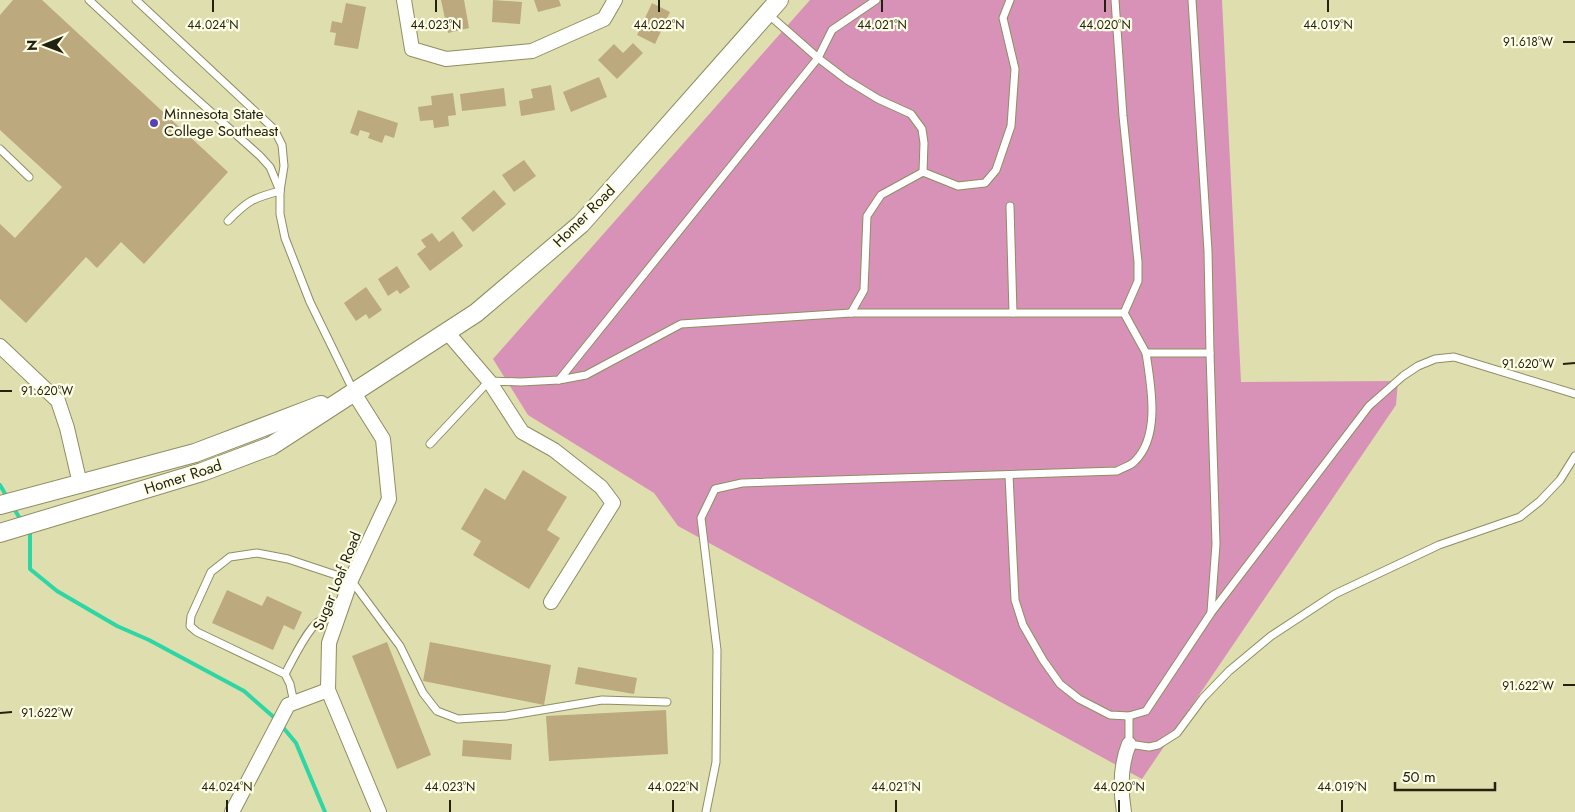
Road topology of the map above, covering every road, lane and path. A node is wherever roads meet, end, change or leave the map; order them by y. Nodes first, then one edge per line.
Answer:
1 (89, 0) edge
2 (136, 0) edge
3 (404, 0) edge
4 (615, 0) edge
5 (779, 0) edge
6 (876, 0) edge
7 (1010, 0) edge
8 (1115, 0) edge
9 (1192, 0) edge
10 (768, 14) junction
11 (818, 58) junction
12 (0, 149) edge
13 (924, 172) junction
14 (29, 177) dead end
15 (280, 191) junction
16 (1010, 206) dead end
17 (228, 221) dead end
18 (851, 313) junction
19 (1013, 313) junction
20 (1124, 313) junction
21 (447, 332) junction
22 (0, 346) edge
23 (1146, 353) junction
24 (1210, 353) junction
25 (559, 380) junction
26 (489, 381) junction
27 (354, 393) junction
28 (1575, 394) edge
29 (430, 444) dead end
30 (1575, 456) edge
31 (1009, 475) junction
32 (80, 484) junction
33 (0, 505) edge
34 (0, 534) edge
35 (351, 580) junction
36 (552, 602) dead end
37 (1211, 613) junction
38 (338, 618) junction
39 (284, 674) junction
40 (328, 690) junction
41 (667, 702) dead end
42 (291, 704) junction
43 (1128, 716) junction
44 (1129, 744) junction
45 (232, 812) edge
46 (378, 812) edge
47 (706, 812) edge
48 (1124, 812) edge

1 - 15 lane
2 - 15 lane
3 - 4 street
5 - 10 street, Homer Road
6 - 11 lane
7 - 13 lane
8 - 20 lane
9 - 24 lane
10 - 11 lane
10 - 21 street, Homer Road
11 - 13 lane
11 - 25 lane
12 - 14 lane
13 - 18 lane
15 - 17 lane
15 - 27 lane
16 - 19 lane
18 - 19 lane
18 - 25 lane
19 - 20 lane
20 - 23 lane
21 - 26 street
21 - 27 street, Homer Road
22 - 32 street
23 - 24 lane
23 - 31 lane
24 - 37 lane
25 - 26 lane
26 - 29 lane
26 - 36 street
27 - 32 street, Homer Road
27 - 34 street, Homer Road
27 - 35 street, Sugar Loaf Road
28 - 37 lane
30 - 44 lane
31 - 43 lane
31 - 47 lane
32 - 33 street, Homer Road
35 - 38 street, Sugar Loaf Road
35 - 39 lane
35 - 41 lane
37 - 43 lane
38 - 39 lane
38 - 40 street, Sugar Loaf Road
39 - 42 lane
40 - 42 street
40 - 46 street
42 - 45 street
43 - 44 lane
44 - 48 street

